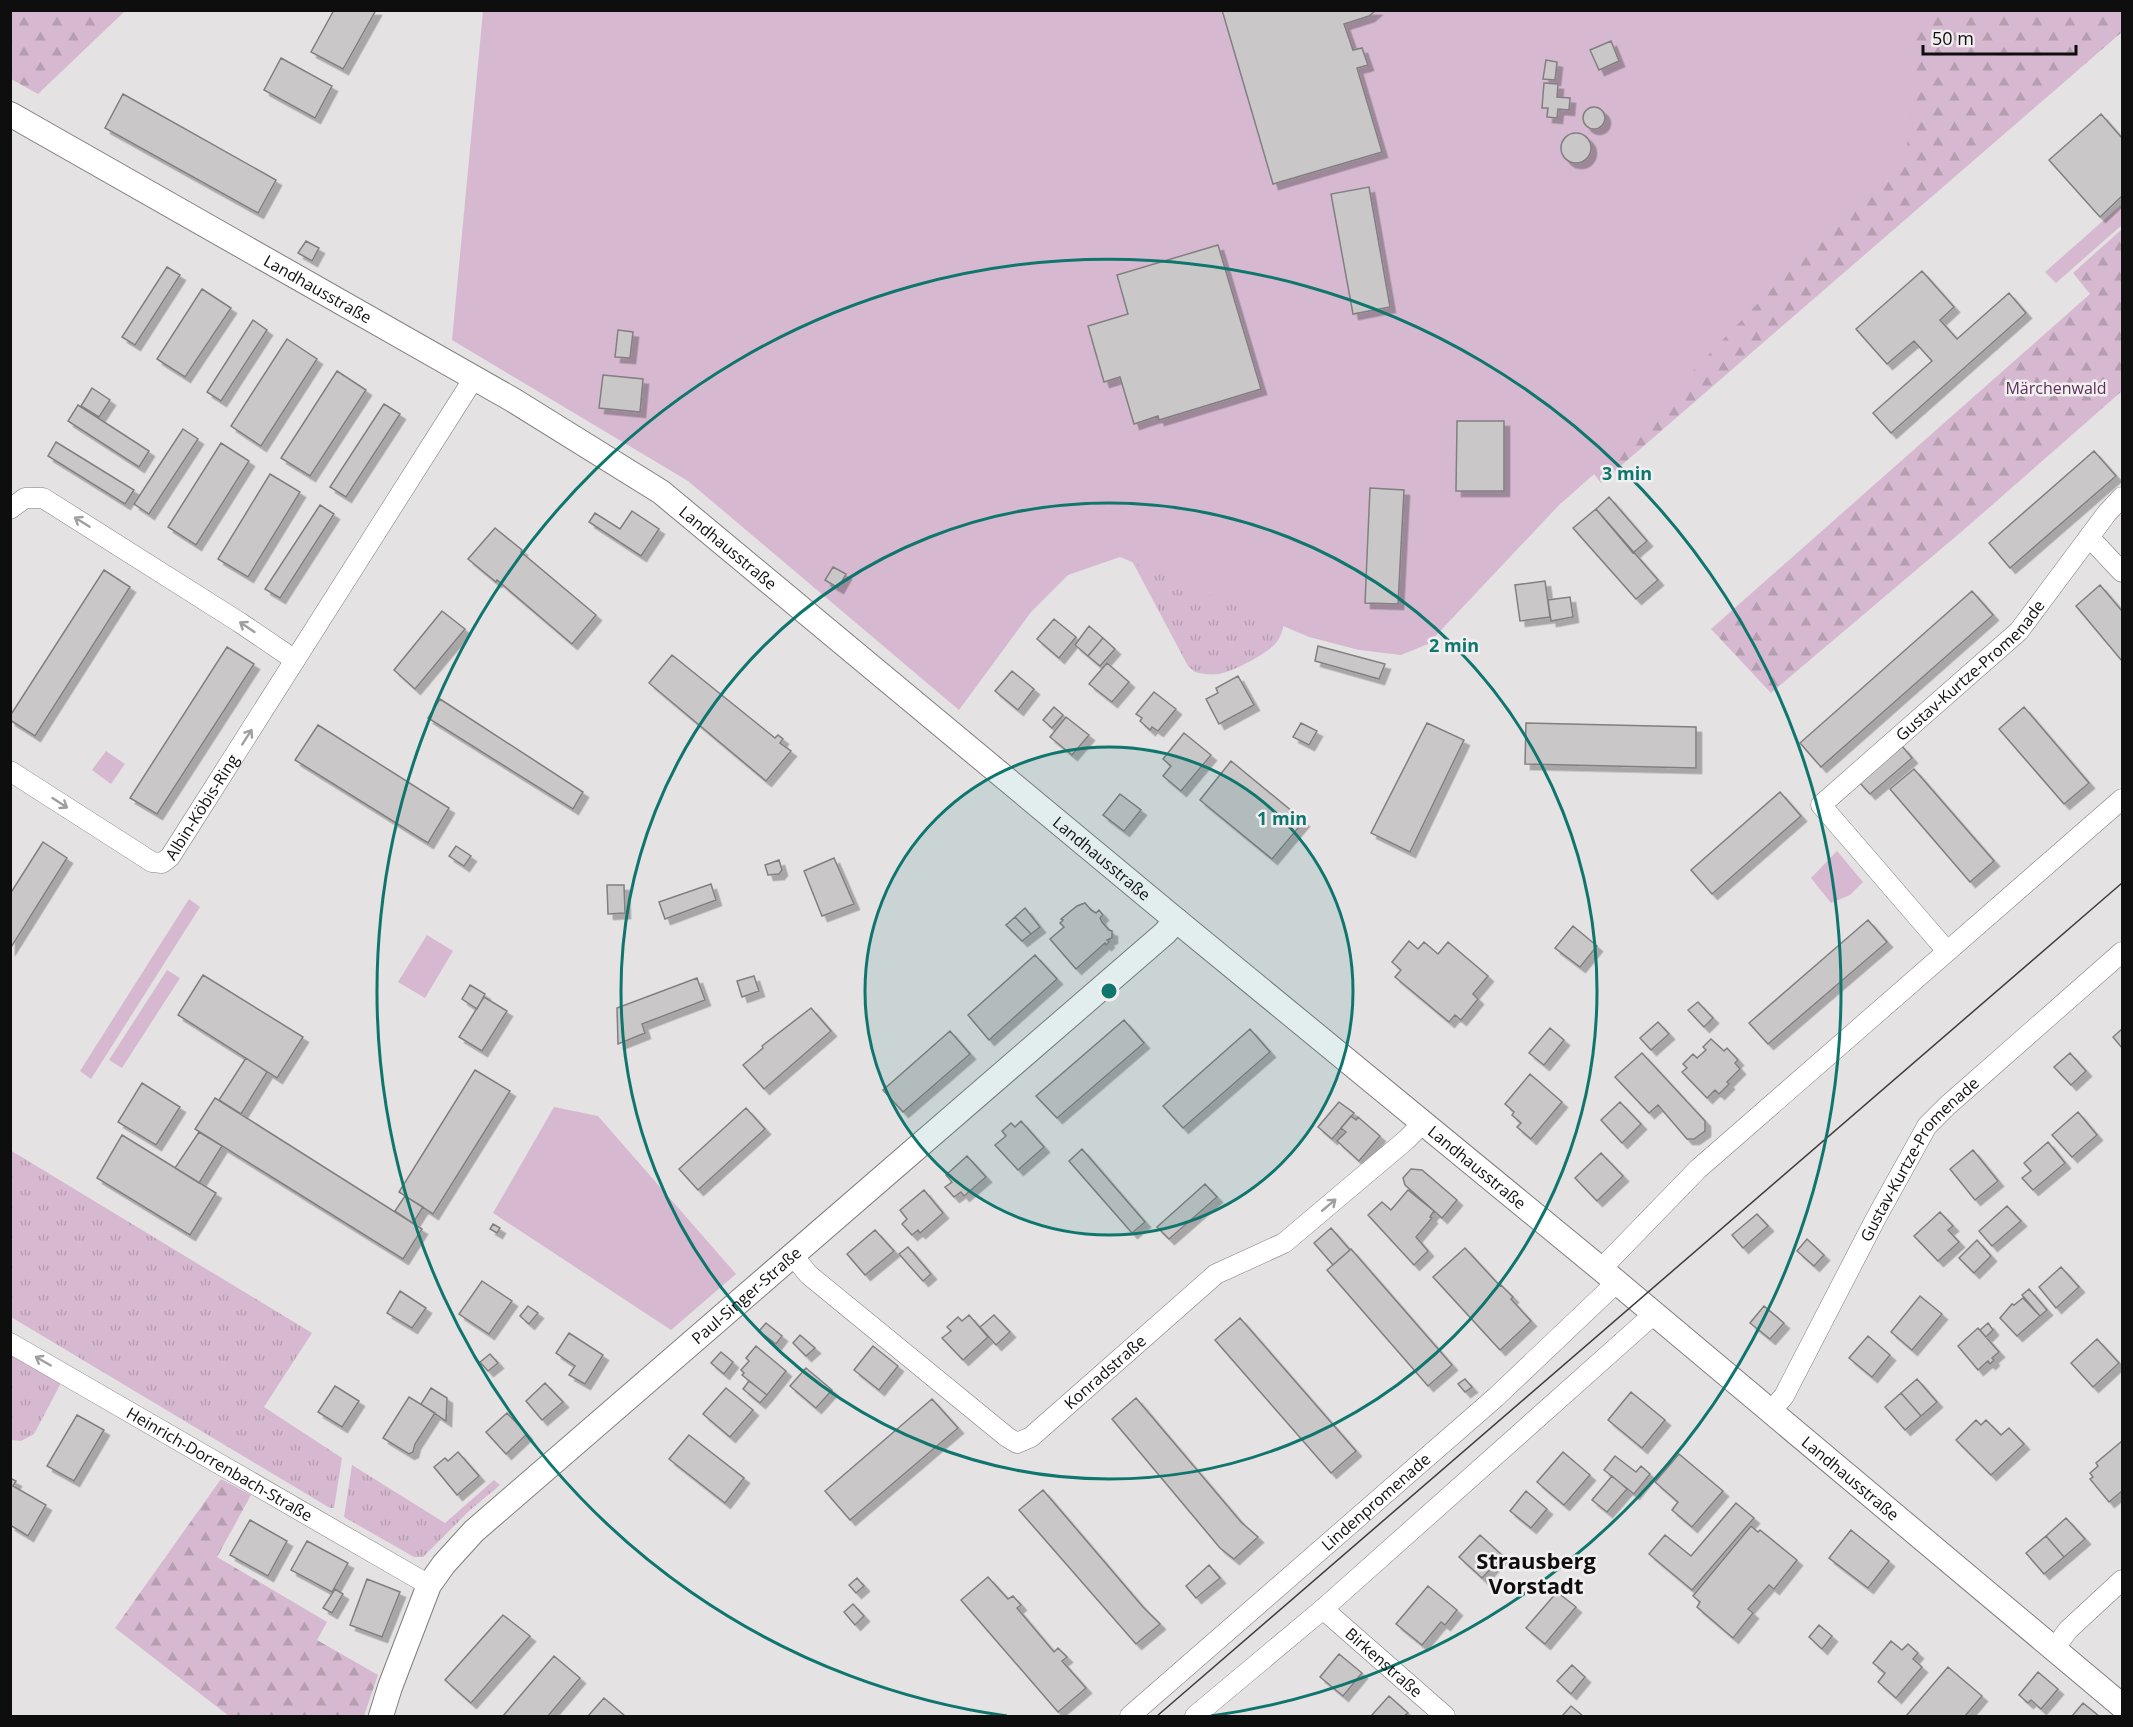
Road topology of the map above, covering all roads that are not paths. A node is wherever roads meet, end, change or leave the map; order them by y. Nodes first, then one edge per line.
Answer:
1 (10, 114) edge
2 (474, 378) junction
3 (2122, 497) edge
4 (10, 509) edge
5 (2089, 537) junction
6 (2122, 572) edge
7 (295, 660) junction
8 (10, 771) edge
9 (2122, 799) edge
10 (1176, 920) junction
11 (1947, 951) junction
12 (2122, 952) edge
13 (1423, 1123) junction
14 (793, 1256) junction
15 (1608, 1276) junction
16 (1654, 1314) junction
17 (10, 1343) edge
18 (1771, 1412) junction
19 (2122, 1580) edge
20 (429, 1585) junction
21 (1323, 1609) junction
22 (2054, 1649) junction
23 (2122, 1706) edge
24 (381, 1716) edge
25 (1130, 1716) edge
26 (1196, 1716) edge
27 (1445, 1716) edge

1 - 2 street, Landhausstraße
2 - 7 street, Albin-Köbis-Ring
2 - 10 street, Landhausstraße
3 - 5 street, Gustav-Kurtze-Promenade
7 -> 4 street
5 - 6 street
5 - 11 street, Gustav-Kurtze-Promenade
8 -> 7 street, Albin-Köbis-Ring
9 - 11 street
10 - 13 street, Landhausstraße
10 - 14 street, Paul-Singer-Straße
11 - 15 street
12 - 18 street, Gustav-Kurtze-Promenade
14 -> 13 street, Konradstraße
13 - 15 street, Landhausstraße
14 - 20 street, Paul-Singer-Straße
15 - 16 street, Landhausstraße
15 - 25 street, Lindenpromenade
16 - 18 street, Landhausstraße
16 - 21 street
20 -> 17 street, Heinrich-Dorrenbach-Straße
18 - 22 street, Landhausstraße
19 - 22 street
20 - 24 street, Paul-Singer-Straße
21 - 26 street
21 - 27 street, Birkenstraße
22 - 23 street, Landhausstraße

